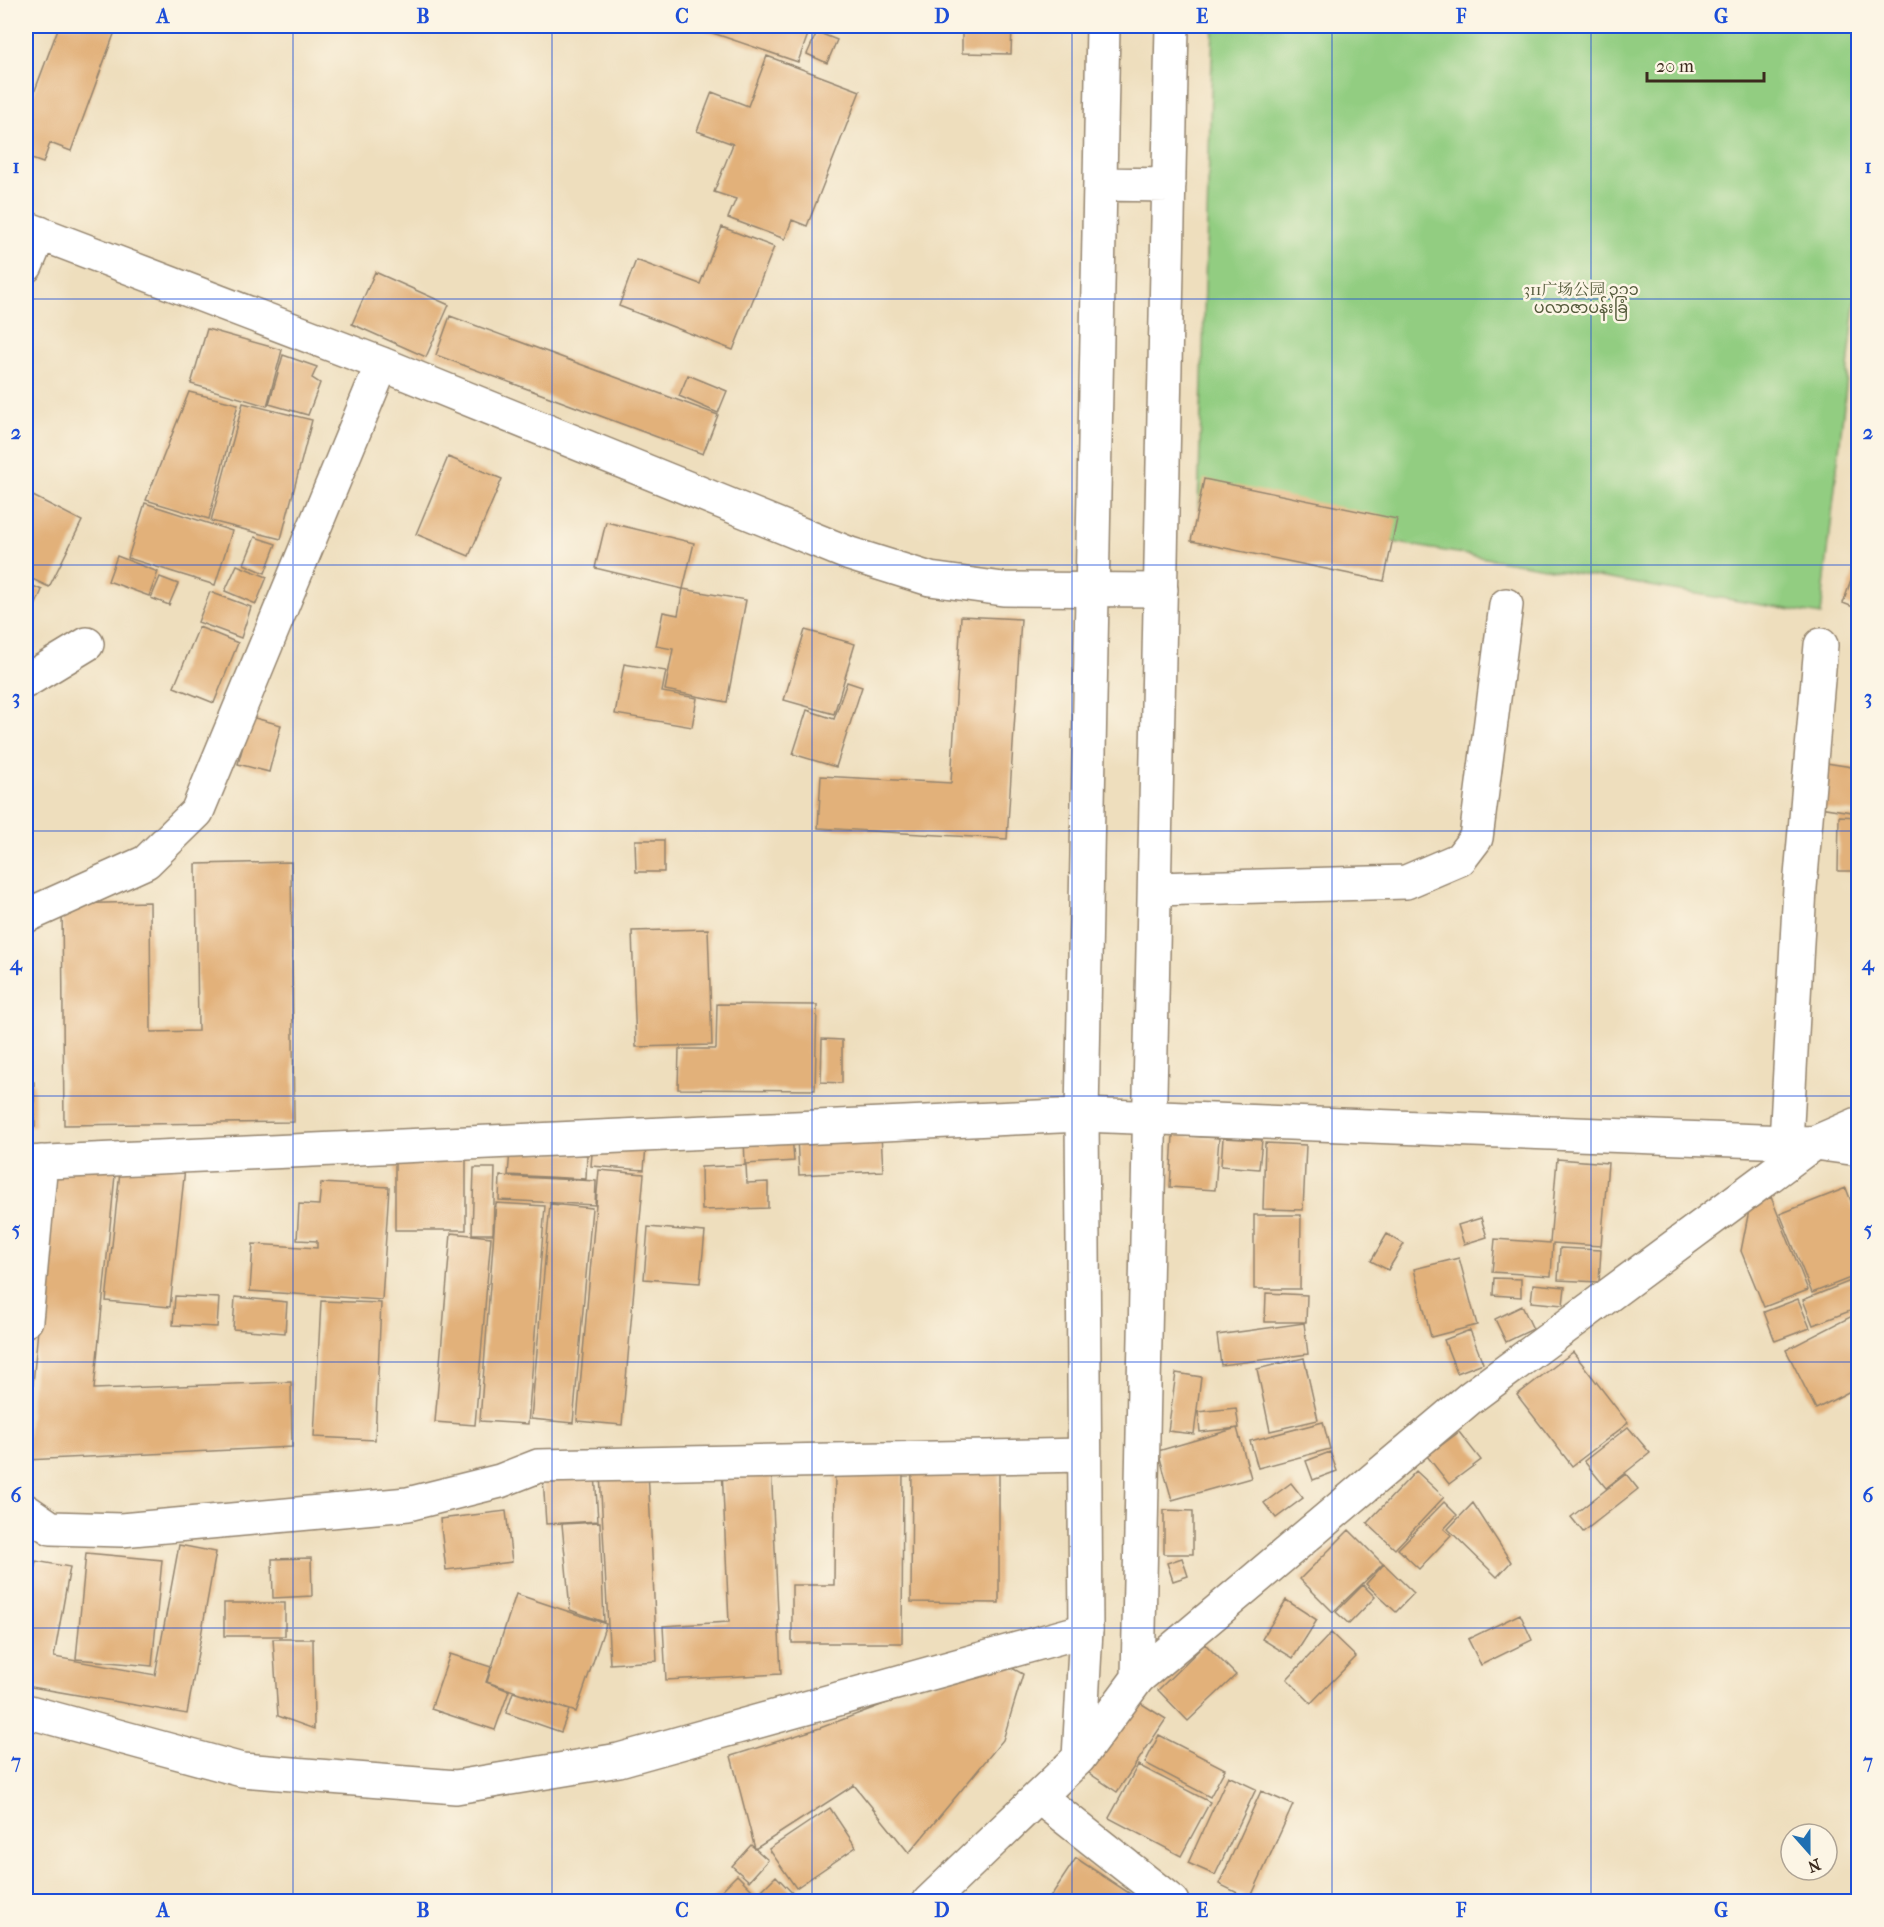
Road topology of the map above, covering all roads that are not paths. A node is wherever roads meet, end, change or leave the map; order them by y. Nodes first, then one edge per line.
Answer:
1 (1104, 26) edge
2 (1172, 26) edge
3 (1100, 184) junction
4 (1169, 185) junction
5 (33, 231) edge
6 (26, 266) edge
7 (382, 364) junction
8 (1092, 589) junction
9 (1161, 590) junction
10 (1506, 605) dead end
11 (87, 644) dead end
12 (1821, 645) dead end
13 (26, 681) edge
14 (1155, 889) junction
15 (26, 916) edge
16 (1082, 1115) junction
17 (1150, 1118) junction
18 (1858, 1124) edge
19 (1800, 1143) junction
20 (1858, 1149) edge
21 (33, 1162) edge
22 (26, 1320) edge
23 (1084, 1455) junction
24 (26, 1511) edge
25 (1086, 1630) junction
26 (1138, 1678) junction
27 (26, 1711) edge
28 (1079, 1758) junction
29 (1038, 1797) junction
30 (929, 1902) edge
31 (1172, 1902) edge

1 - 3 street
2 - 4 street
3 - 4 street
3 - 8 street
4 - 9 street
5 - 6 street
5 - 7 street
7 - 8 street
7 - 15 street
8 - 9 street
8 - 16 street
9 - 14 street
10 - 14 street
11 - 13 street
12 - 19 street
14 - 17 street
16 - 17 street
16 - 21 street
16 - 23 street
17 - 19 street
17 - 26 street
18 - 19 street
19 - 20 street
19 - 26 street
21 - 22 street
23 - 24 street
23 - 25 street
25 - 27 street
25 - 28 street
26 - 28 street
28 - 29 street
29 - 30 street
29 - 31 street

